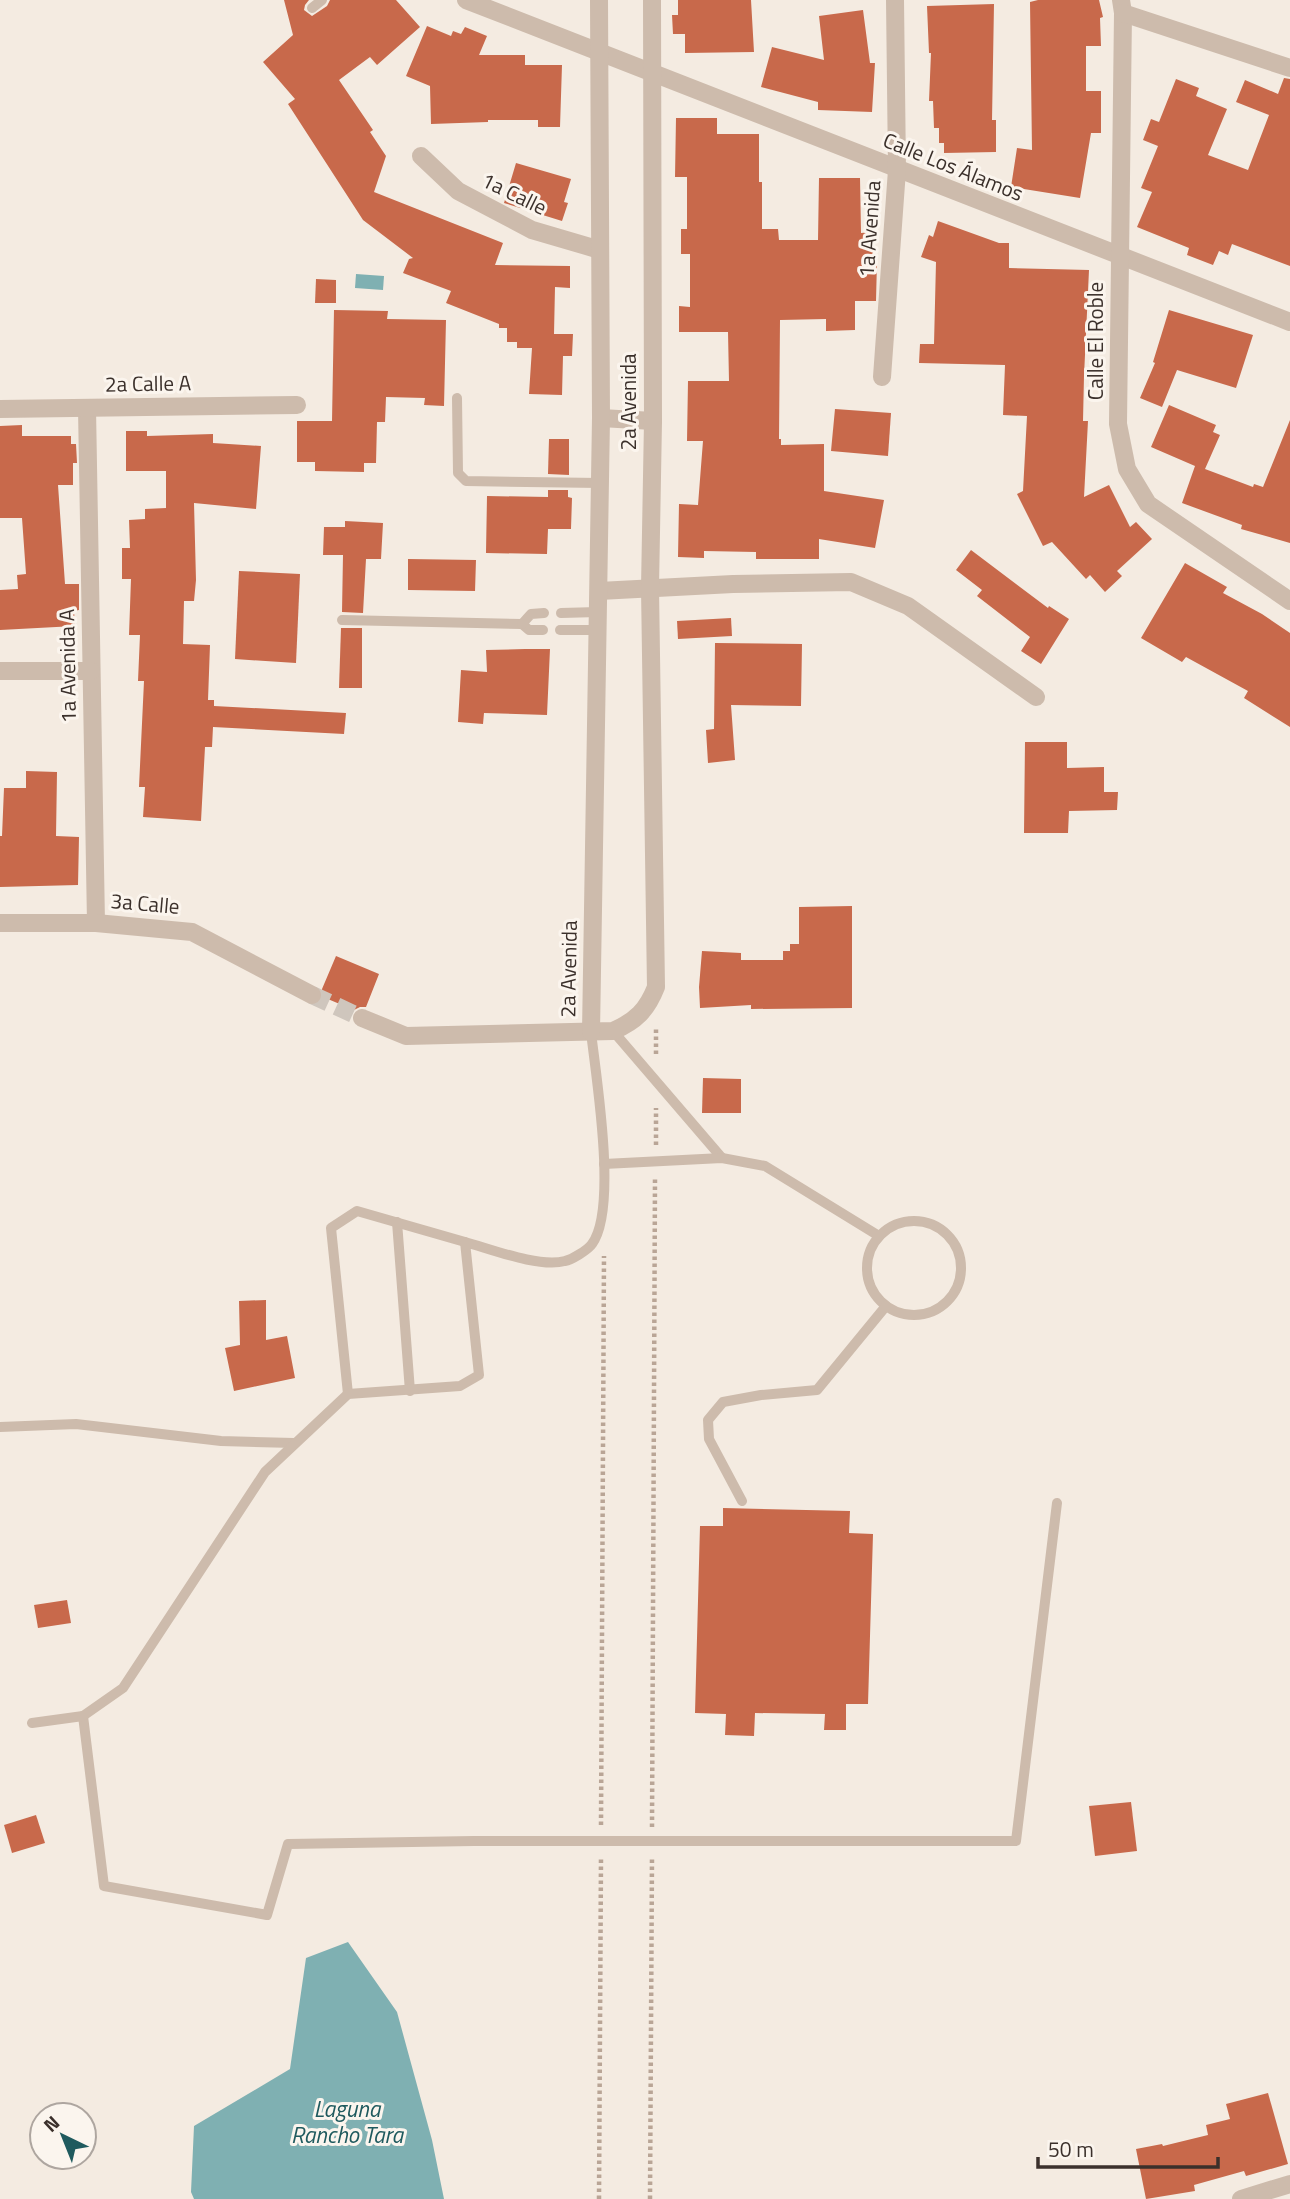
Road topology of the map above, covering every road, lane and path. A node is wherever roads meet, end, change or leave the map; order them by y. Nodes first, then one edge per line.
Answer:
1 (322, 0) edge
2 (466, 0) edge
3 (599, 0) edge
4 (652, 0) edge
5 (895, 0) edge
6 (1122, 7) edge
7 (312, 8) dead end
8 (599, 53) junction
9 (1290, 68) edge
10 (651, 71) junction
11 (421, 156) dead end
12 (897, 170) junction
13 (600, 250) junction
14 (1119, 257) junction
15 (1290, 322) edge
16 (882, 377) dead end
17 (457, 398) dead end
18 (296, 405) dead end
19 (87, 408) junction
20 (0, 409) edge
21 (601, 418) junction
22 (653, 421) junction
23 (600, 483) junction
24 (650, 588) junction
25 (599, 591) junction
26 (1290, 601) edge
27 (544, 613) dead end
28 (561, 613) dead end
29 (342, 620) dead end
30 (598, 621) junction
31 (522, 624) junction
32 (543, 630) dead end
33 (560, 630) dead end
34 (0, 671) edge
35 (91, 671) junction
36 (1036, 697) dead end
37 (0, 923) edge
38 (96, 923) junction
39 (656, 987) junction
40 (312, 995) tunnel mouth
41 (362, 1018) tunnel mouth
42 (613, 1031) junction
43 (591, 1032) junction
44 (656, 1057) dead end
45 (656, 1098) dead end
46 (656, 1154) dead end
47 (722, 1158) junction
48 (604, 1164) junction
49 (655, 1168) dead end
50 (397, 1222) junction
51 (879, 1236) junction
52 (465, 1242) junction
53 (604, 1248) dead end
54 (886, 1306) junction
55 (410, 1391) junction
56 (348, 1394) junction
57 (0, 1427) edge
58 (295, 1444) junction
59 (741, 1501) dead end
60 (1057, 1503) dead end
61 (83, 1716) junction
62 (32, 1723) dead end
63 (601, 1835) dead end
64 (652, 1837) dead end
65 (601, 1849) dead end
66 (652, 1851) dead end
67 (1290, 2184) edge
68 (600, 2199) edge
69 (650, 2199) edge
70 (1241, 2199) edge

1 - 7 lane
2 - 8 street, Calle Los Álamos
3 - 8 street, 2a Avenida
4 - 10 street, 2a Avenida
5 - 12 street, 1a Avenida
6 - 9 street
6 - 14 street, Calle El Roble
8 - 10 street, Calle Los Álamos
8 - 13 street, 2a Avenida
10 - 12 street, Calle Los Álamos
10 - 22 street, 2a Avenida
11 - 13 street, 1a Calle
12 - 14 street, Calle Los Álamos
12 - 16 street, 1a Avenida
13 - 21 street, 2a Avenida
14 - 15 street, Calle Los Álamos
14 - 26 street, Calle El Roble
17 - 23 lane
18 - 19 street, 2a Calle A
19 - 20 street, 2a Calle A
19 - 35 street, 1a Avenida A
21 - 22 street
21 - 23 street, 2a Avenida
22 - 24 street, 2a Avenida
23 - 25 street, 2a Avenida
24 - 25 street
24 - 36 street
24 - 39 street, 2a Avenida
25 - 30 street, 2a Avenida
27 - 31 lane
28 - 30 lane
29 - 31 lane
30 - 33 lane
30 - 43 street, 2a Avenida
31 - 32 lane
34 - 35 street
35 - 38 street, 1a Avenida A
37 - 38 street, 3a Calle
38 - 40 street, 3a Calle
39 - 42 street, 2a Avenida
39 - 44 path
41 - 43 street
42 - 43 street, 2a Avenida
42 - 47 lane
43 - 48 lane
45 - 46 path
47 - 48 lane
47 - 51 lane
48 - 52 lane
49 - 64 path
50 - 52 lane
50 - 55 lane
50 - 56 lane
51 - 54 lane
51 - 54 lane
52 - 55 lane
53 - 63 path
54 - 59 lane
55 - 56 lane
56 - 58 lane
57 - 58 lane
58 - 61 lane
60 - 61 lane
61 - 62 lane
65 - 68 path
66 - 69 path
67 - 70 street

